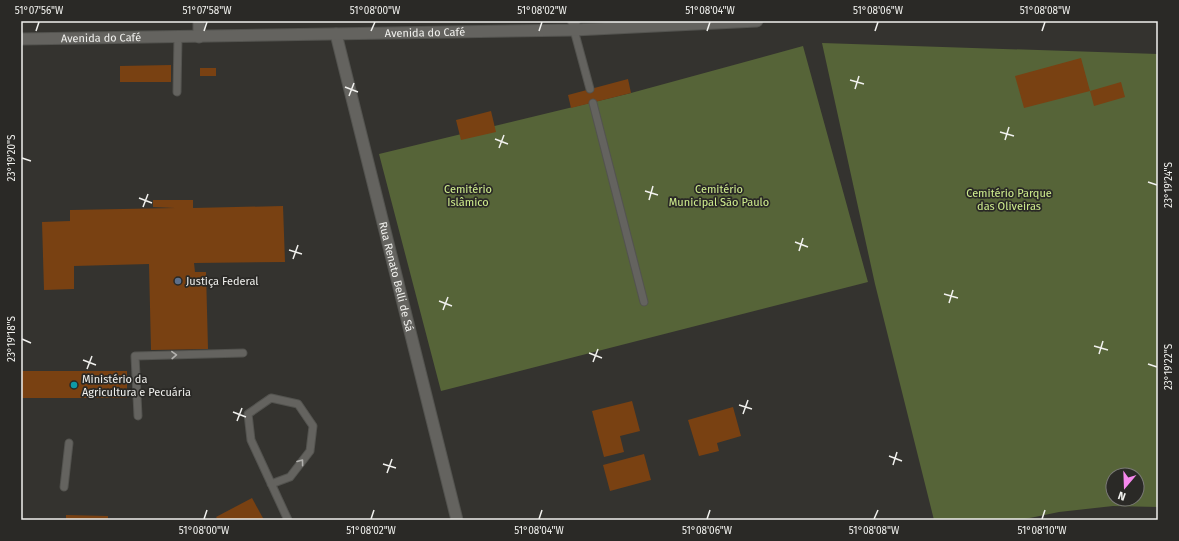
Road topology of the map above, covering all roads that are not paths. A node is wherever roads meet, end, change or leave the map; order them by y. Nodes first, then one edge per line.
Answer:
1 (199, 21) edge
2 (757, 21) edge
3 (574, 26) edge
4 (336, 34) junction
5 (178, 37) junction
6 (199, 37) junction
7 (21, 39) edge
8 (590, 89) dead end
9 (176, 92) dead end
10 (593, 103) dead end
11 (644, 302) dead end
12 (243, 353) dead end
13 (138, 416) dead end
14 (69, 443) dead end
15 (271, 484) junction
16 (64, 487) dead end
17 (288, 520) edge
18 (457, 520) edge

1 - 6 street
2 - 3 street, Avenida do Café
3 - 4 street, Avenida do Café
3 - 8 lane
4 - 6 street, Avenida do Café
4 - 18 street, Rua Renato Belli de Sá
5 - 6 street, Avenida do Café
5 - 7 street, Avenida do Café
5 - 9 lane
10 - 11 lane
13 -> 12 lane
14 - 16 lane
15 -> 15 lane
15 - 17 lane

